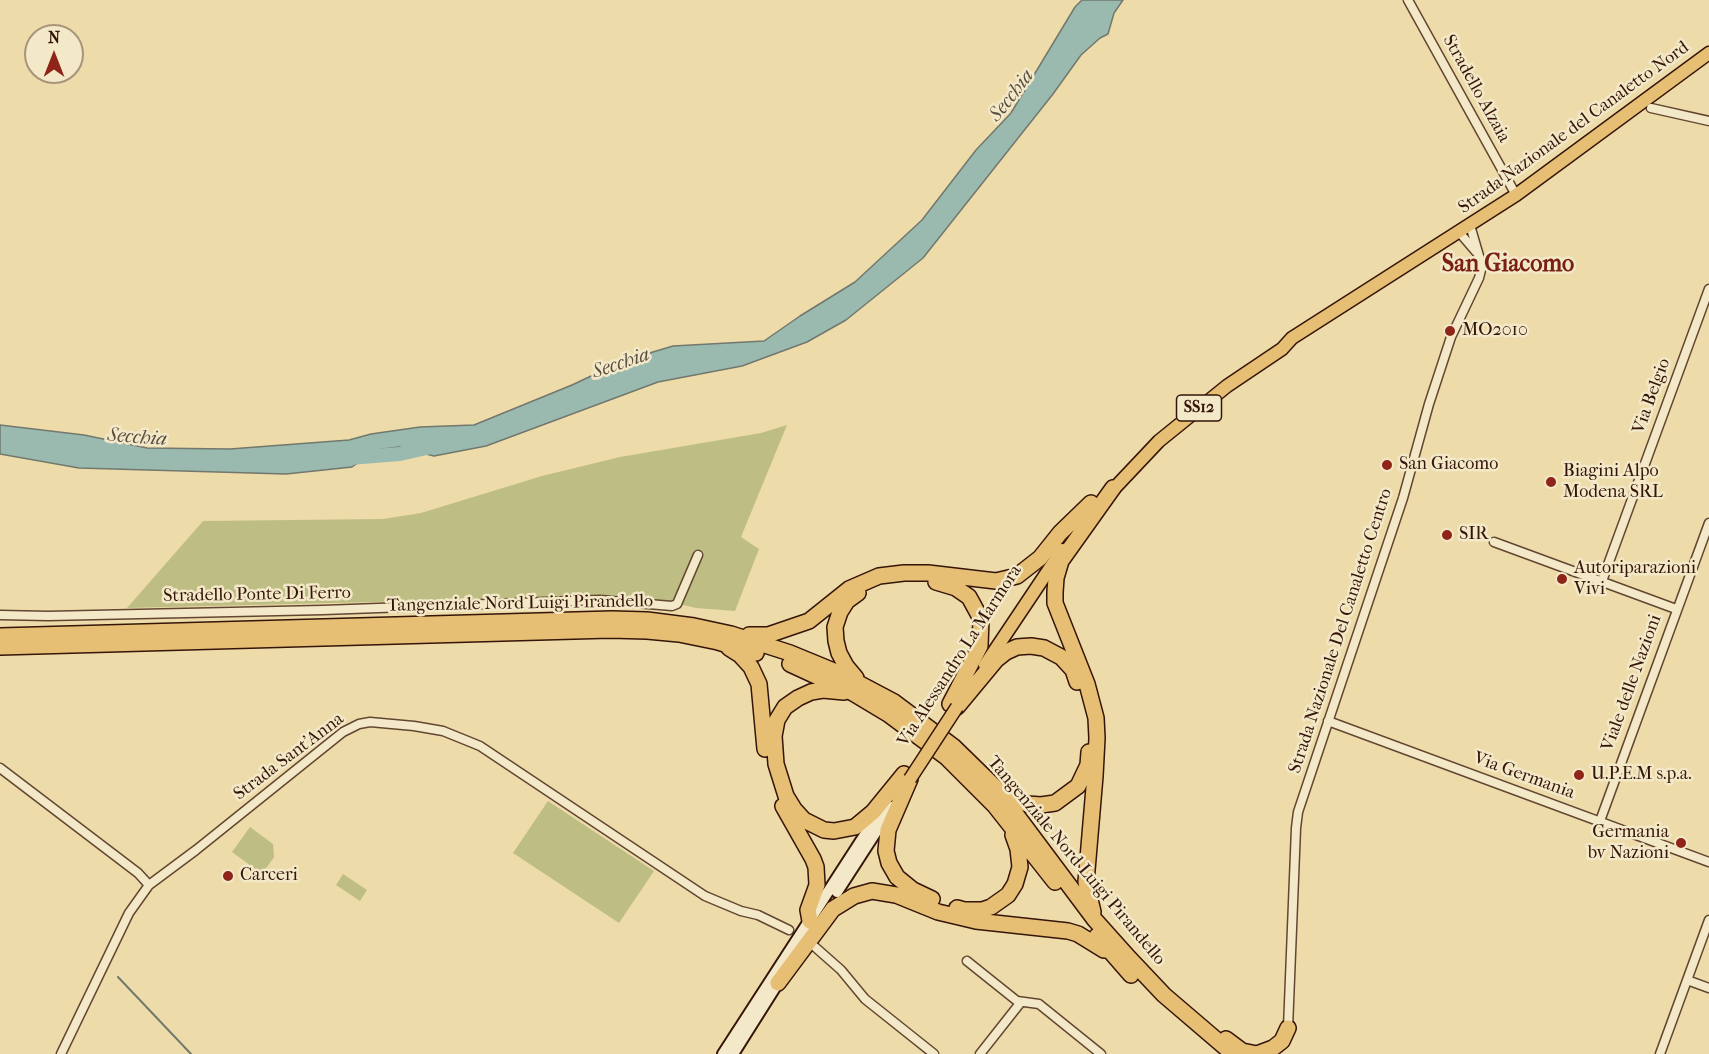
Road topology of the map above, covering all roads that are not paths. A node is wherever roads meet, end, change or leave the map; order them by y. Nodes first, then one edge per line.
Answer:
1 (1408, 0) edge
2 (1709, 53) edge
3 (1651, 108) dead end
4 (1709, 121) edge
5 (1516, 195) junction
6 (1470, 225) junction
7 (1459, 232) junction
8 (1479, 256) junction
9 (1709, 289) edge
10 (1292, 338) junction
11 (1113, 488) junction
12 (1091, 503) junction
13 (1709, 523) edge
14 (1494, 542) dead end
15 (698, 555) dead end
16 (1602, 581) junction
17 (1676, 609) junction
18 (0, 615) edge
19 (0, 636) edge
20 (718, 637) junction
21 (0, 647) edge
22 (857, 689) junction
23 (954, 705) junction
24 (1328, 721) junction
25 (0, 768) edge
26 (907, 777) junction
27 (997, 789) junction
28 (1007, 821) junction
29 (1600, 821) junction
30 (1709, 862) edge
31 (149, 885) junction
32 (1095, 920) junction
33 (1709, 920) edge
34 (810, 921) junction
35 (789, 930) dead end
36 (815, 947) dead end
37 (1112, 955) junction
38 (967, 961) dead end
39 (1687, 980) junction
40 (778, 983) junction
41 (1709, 988) edge
42 (1021, 1002) junction
43 (1186, 1015) junction
44 (1288, 1028) joint
45 (61, 1054) edge
46 (723, 1054) edge
47 (733, 1054) edge
48 (934, 1054) edge
49 (980, 1054) edge
50 (1101, 1054) edge
51 (1217, 1054) edge
52 (1233, 1054) edge
53 (1660, 1054) edge

1 - 5 street, Stradello Alzaia
2 - 5 main road, Strada Nazionale del Canaletto Nord
3 - 4 street
5 - 6 main road, Strada Nazionale del Canaletto Nord
6 - 7 main road, Strada Nazionale del Canaletto Nord
6 - 8 street, Strada Nazionale Del Canaletto Centro
7 - 8 street
7 - 10 main road, Via Alessandro La Marmora / SS12
8 - 24 street, Strada Nazionale Del Canaletto Centro
9 - 16 street, Via Belgio
10 - 11 main road, Via Alessandro La Marmora / SS12
10 - 12 main road, Via Alessandro La Marmora
11 - 23 main road, Via Alessandro La Marmora
11 - 32 highway
12 - 20 highway
12 - 23 main road, Via Alessandro La Marmora
13 - 17 street, Viale delle Nazioni
14 - 16 street
15 - 18 street, Stradello Ponte Di Ferro
16 - 17 street
17 - 29 street, Viale delle Nazioni
19 - 20 highway, Tangenziale Nord Luigi Pirandello
20 - 21 highway, Tangenziale Nord Luigi Pirandello
20 - 22 highway, Tangenziale Nord Luigi Pirandello
20 - 34 highway
22 - 23 highway
22 - 26 highway
22 - 27 highway, Tangenziale Nord Luigi Pirandello
22 - 28 highway, Tangenziale Nord Luigi Pirandello
23 - 26 main road, Via Alessandro La Marmora, bridge
23 - 27 highway
24 - 29 street, Via Germania
24 - 44 street, Strada Nazionale Del Canaletto Centro
25 - 31 street
26 - 28 highway
26 - 34 main road, Via Alessandro La Marmora
26 - 40 main road, Via Alessandro La Marmora
27 - 32 highway, Tangenziale Nord Luigi Pirandello
28 - 37 highway, Tangenziale Nord Luigi Pirandello
29 - 30 street, Via Germania
31 - 35 street, Strada Sant'Anna
31 - 45 street, Strada Sant'Anna
32 - 43 highway, Tangenziale Nord Luigi Pirandello
33 - 39 street
34 - 46 main road, Via Alessandro La Marmora
36 - 48 street
37 - 40 highway
37 - 51 highway, Tangenziale Nord Luigi Pirandello
38 - 42 street
39 - 41 street
39 - 53 street
40 - 47 main road, Via Alessandro La Marmora
42 - 49 street
42 - 50 street
43 - 44 highway
43 - 52 highway, Tangenziale Nord Luigi Pirandello

